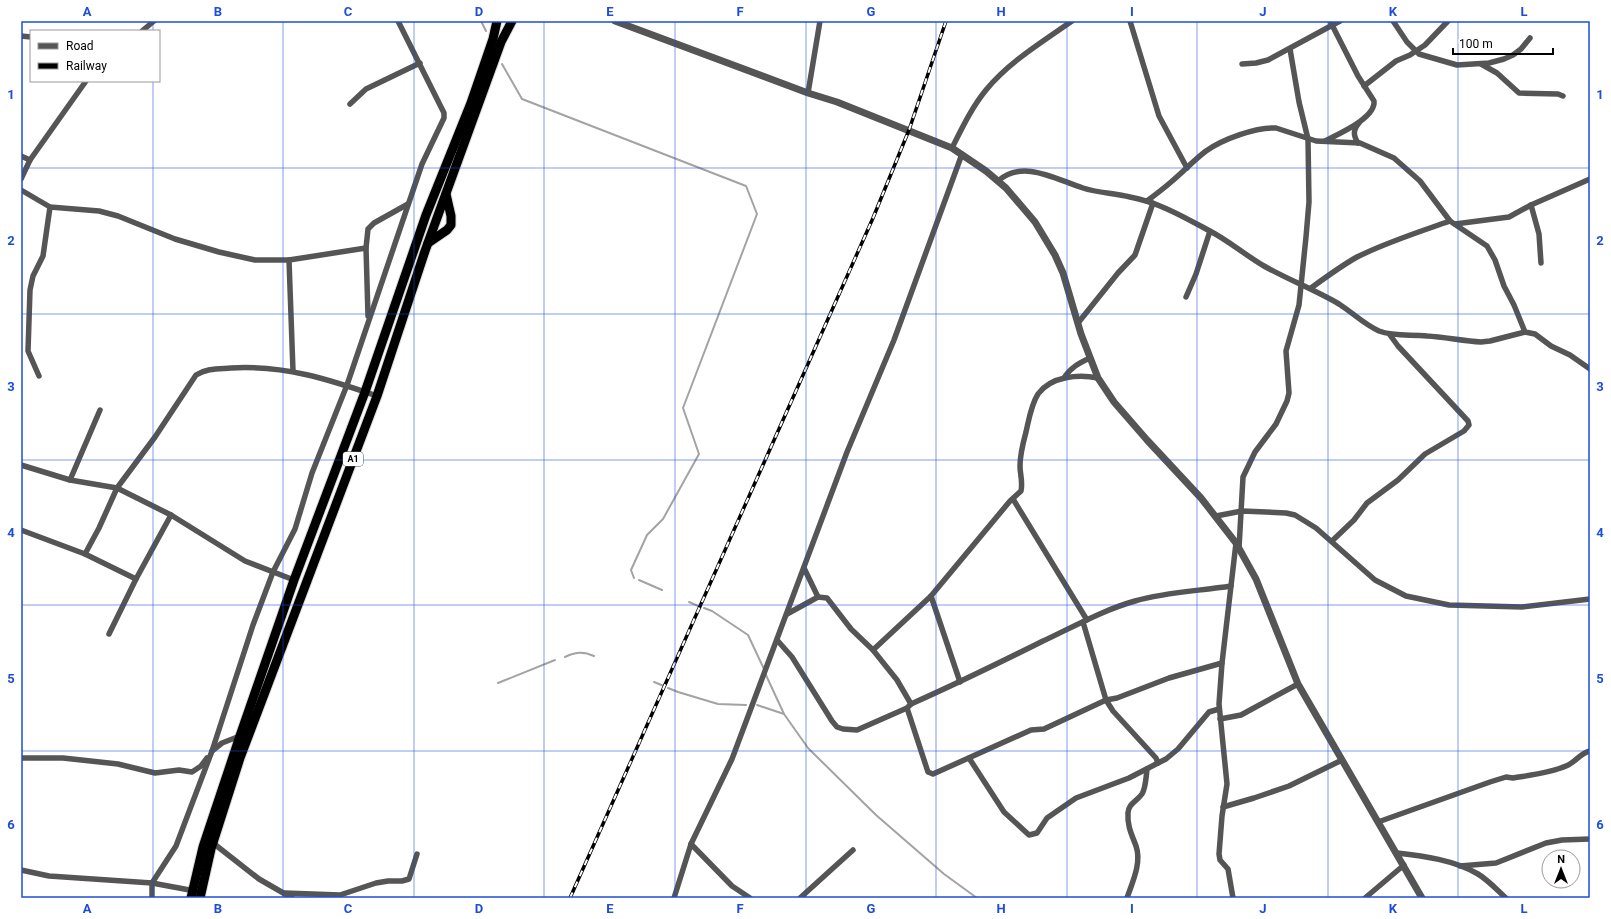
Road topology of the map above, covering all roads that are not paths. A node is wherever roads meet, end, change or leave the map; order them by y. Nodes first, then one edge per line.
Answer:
1 (154, 21) edge
2 (398, 21) edge
3 (497, 21) edge
4 (512, 21) edge
5 (615, 21) edge
6 (820, 21) edge
7 (1072, 21) edge
8 (1130, 21) edge
9 (1340, 21) edge
10 (1393, 21) edge
11 (1448, 21) edge
12 (1331, 23) edge
13 (143, 30) edge
14 (1530, 38) dead end
15 (1290, 49) junction
16 (1416, 52) junction
17 (420, 63) junction
18 (1242, 64) dead end
19 (1480, 64) junction
20 (85, 82) edge
21 (1364, 86) junction
22 (808, 93) junction
23 (1563, 96) dead end
24 (350, 104) dead end
25 (1362, 120) junction
26 (1308, 138) junction
27 (1323, 142) junction
28 (1358, 143) junction
29 (952, 148) junction
30 (962, 154) junction
31 (21, 156) edge
32 (30, 160) junction
33 (1187, 168) junction
34 (21, 179) edge
35 (1590, 179) edge
36 (998, 181) junction
37 (21, 190) edge
38 (446, 194) junction
39 (1150, 202) junction
40 (408, 204) junction
41 (1531, 205) junction
42 (50, 207) junction
43 (1453, 222) junction
44 (1210, 231) junction
45 (428, 242) junction
46 (366, 248) junction
47 (289, 260) junction
48 (1541, 263) dead end
49 (1302, 284) junction
50 (1311, 288) junction
51 (1186, 297) dead end
52 (369, 320) junction
53 (1078, 323) junction
54 (1525, 332) junction
55 (1390, 335) junction
56 (1090, 358) junction
57 (1590, 369) edge
58 (293, 371) junction
59 (39, 376) dead end
60 (1064, 378) junction
61 (1098, 378) junction
62 (347, 385) junction
63 (365, 392) junction
64 (377, 396) junction
65 (100, 410) dead end
66 (21, 465) edge
67 (70, 480) junction
68 (117, 488) junction
69 (1012, 499) junction
70 (1242, 511) junction
71 (171, 515) junction
72 (1216, 516) junction
73 (21, 530) edge
74 (1332, 541) junction
75 (1238, 546) junction
76 (85, 554) junction
77 (804, 568) junction
78 (273, 572) junction
79 (136, 579) junction
80 (294, 580) junction
81 (1231, 586) junction
82 (931, 596) junction
83 (818, 597) junction
84 (1590, 599) edge
85 (787, 614) junction
86 (1085, 621) junction
87 (109, 634) dead end
88 (777, 640) junction
89 (873, 650) junction
90 (1222, 663) junction
91 (960, 682) junction
92 (1298, 684) junction
93 (1106, 700) junction
94 (909, 706) junction
95 (1219, 709) junction
96 (1220, 719) junction
97 (240, 736) junction
98 (212, 751) junction
99 (1590, 751) edge
100 (21, 758) edge
101 (969, 758) junction
102 (1342, 760) junction
103 (1158, 763) junction
104 (1147, 769) junction
105 (1223, 807) junction
106 (1378, 822) junction
107 (1590, 839) edge
108 (213, 843) junction
109 (691, 844) junction
110 (853, 850) dead end
111 (1397, 853) junction
112 (417, 854) dead end
113 (1404, 865) junction
114 (1460, 866) junction
115 (21, 870) edge
116 (152, 883) junction
117 (284, 893) junction
118 (196, 895) edge
119 (152, 898) edge
120 (292, 898) edge
121 (674, 898) edge
122 (750, 898) edge
123 (800, 898) edge
124 (1127, 898) edge
125 (1232, 898) edge
126 (1365, 898) edge
127 (1422, 898) edge
128 (1506, 898) edge

1 - 13 street
2 - 17 street
3 - 63 highway, A1
4 - 38 highway, A1
5 - 22 street
6 - 22 street
7 - 29 street
8 - 33 street
9 - 12 street
10 - 16 street
11 - 16 street
12 - 15 street
12 - 21 street
14 - 19 street
15 - 18 street
15 - 26 street
16 - 19 street
16 - 21 street
17 - 24 street
17 - 40 street
19 - 23 street
20 - 32 street
21 - 25 street
22 - 29 street
25 - 27 street
25 - 28 street
26 - 27 street
26 - 33 street
26 - 49 street
27 - 28 street
28 - 43 street
29 - 30 street
30 - 36 street
30 - 77 street
31 - 32 street
32 - 34 street
33 - 39 street
35 - 41 street
36 - 39 street
36 - 53 street
37 - 42 street
38 - 45 highway, A1
38 - 45 highway
39 - 44 street
39 - 53 street
40 - 46 street
40 - 52 street
41 - 43 street
41 - 48 street
42 - 47 street
42 - 59 street
43 - 50 street
43 - 54 street
44 - 49 street
44 - 51 street
45 - 64 highway, A1
46 - 47 street
46 - 52 street
47 - 58 street
49 - 50 street
49 - 70 street
50 - 55 street
52 - 62 street
53 - 56 street
54 - 55 street
54 - 57 street
55 - 74 street
56 - 60 street
56 - 61 street
58 - 62 street
58 - 68 street
60 - 61 street
60 - 69 street
61 - 72 street
62 - 63 street
62 - 78 street
63 - 64 street
63 - 80 highway, A1
64 - 108 highway, A1
65 - 67 street
66 - 67 street
67 - 68 street
68 - 71 street
68 - 76 street
69 - 82 street
69 - 86 street
70 - 72 street
70 - 74 street
70 - 75 street
71 - 78 street
71 - 79 street
72 - 75 street
73 - 76 street
74 - 84 street
75 - 81 street
75 - 92 street
76 - 79 street
77 - 83 street
77 - 85 street
78 - 80 street
78 - 98 street
79 - 87 street
80 - 97 highway, A1
81 - 86 street
81 - 90 street
82 - 89 street
82 - 91 street
83 - 85 street
83 - 89 street
85 - 88 street
86 - 91 street
86 - 93 street
88 - 94 street
88 - 109 street
89 - 94 street
90 - 93 street
90 - 95 street
91 - 94 street
92 - 96 street
92 - 102 street
93 - 101 street
93 - 103 street
94 - 101 street
95 - 96 street
95 - 103 street
96 - 105 street
97 - 98 street
97 - 118 highway, A1
98 - 100 street
98 - 116 street
99 - 106 street
101 - 104 street
102 - 105 street
102 - 106 street
103 - 104 street
104 - 124 street
105 - 125 street
106 - 111 street
107 - 114 street
108 - 117 street
108 - 118 highway, A1
109 - 121 street
109 - 122 street
110 - 123 street
111 - 113 street
111 - 114 street
112 - 117 street
113 - 126 street
113 - 127 street
114 - 128 street
115 - 116 street
116 - 118 street
116 - 119 street
117 - 120 street

